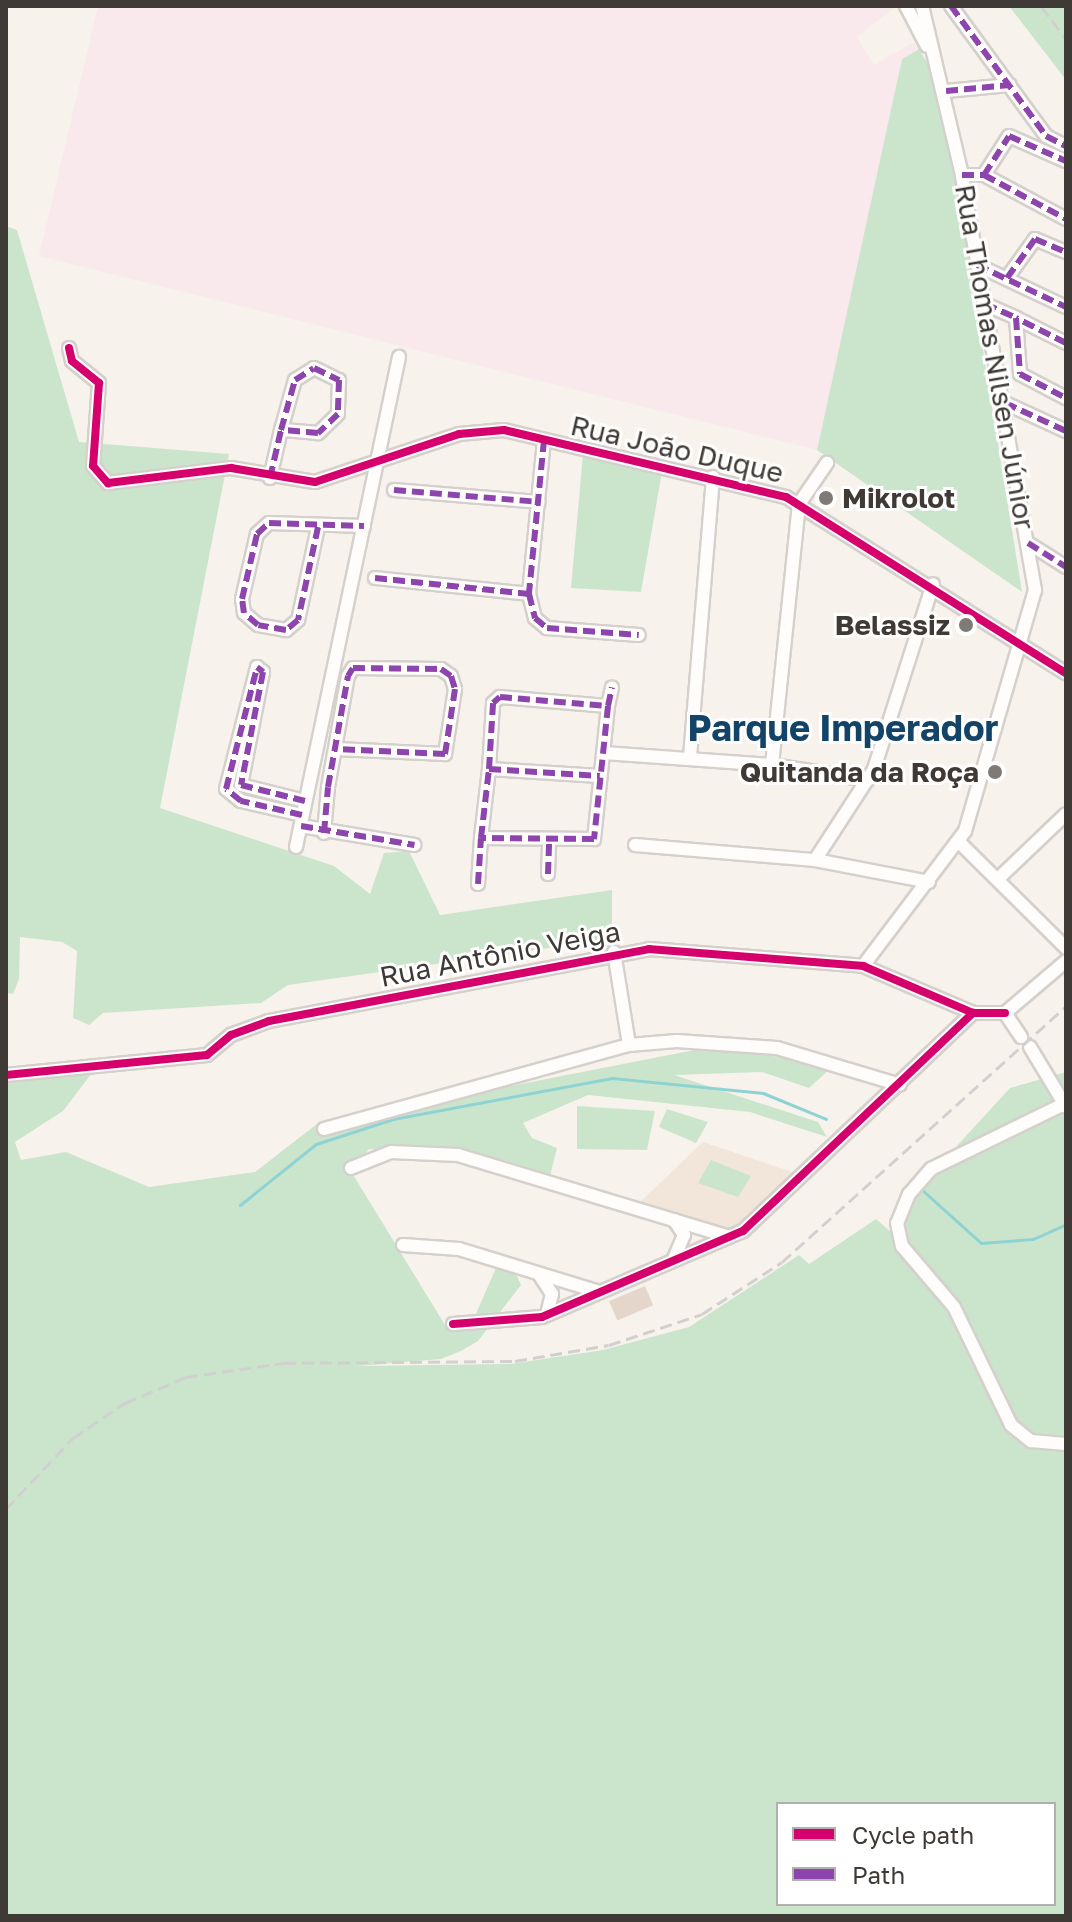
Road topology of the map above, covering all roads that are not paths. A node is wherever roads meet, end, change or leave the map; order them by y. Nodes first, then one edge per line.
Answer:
1 (906, 6) edge
2 (922, 6) edge
3 (951, 6) edge
4 (941, 73) junction
5 (1010, 85) junction
6 (946, 91) junction
7 (1066, 146) edge
8 (1066, 161) edge
9 (962, 175) junction
10 (984, 175) junction
11 (1066, 219) edge
12 (1066, 252) edge
13 (977, 265) junction
14 (1007, 278) junction
15 (985, 304) junction
16 (1066, 307) edge
17 (1016, 318) junction
18 (1066, 343) edge
19 (69, 348) dead end
20 (399, 357) dead end
21 (1066, 398) edge
22 (1005, 403) junction
23 (281, 430) junction
24 (1066, 431) edge
25 (548, 441) junction
26 (827, 463) dead end
27 (377, 465) junction
28 (713, 477) junction
29 (270, 478) junction
30 (394, 490) dead end
31 (539, 502) junction
32 (799, 504) junction
33 (364, 526) junction
34 (318, 527) junction
35 (1028, 543) junction
36 (1066, 567) edge
37 (375, 578) dead end
38 (933, 584) junction
39 (529, 594) junction
40 (639, 635) dead end
41 (1021, 641) junction
42 (1066, 673) edge
43 (612, 687) dead end
44 (608, 706) junction
45 (336, 749) junction
46 (604, 753) junction
47 (690, 757) junction
48 (772, 765) junction
49 (489, 769) junction
50 (600, 776) junction
51 (868, 780) junction
52 (305, 801) junction
53 (1066, 814) edge
54 (302, 820) junction
55 (324, 833) junction
56 (481, 838) junction
57 (549, 841) junction
58 (959, 842) junction
59 (414, 845) dead end
60 (635, 845) dead end
61 (296, 847) dead end
62 (815, 860) junction
63 (548, 874) dead end
64 (1000, 877) junction
65 (929, 882) junction
66 (478, 884) dead end
67 (1066, 948) edge
68 (614, 952) junction
69 (1066, 961) edge
70 (863, 966) junction
71 (973, 1013) junction
72 (1005, 1013) junction
73 (629, 1045) junction
74 (6, 1075) edge
75 (900, 1085) junction
76 (1065, 1105) edge
77 (324, 1129) dead end
78 (351, 1168) dead end
79 (674, 1220) junction
80 (729, 1237) junction
81 (403, 1245) dead end
82 (670, 1262) junction
83 (539, 1274) junction
84 (600, 1292) junction
85 (547, 1314) junction
86 (453, 1324) dead end
87 (1066, 1444) edge

1 - 4 street, Rua Thomas Nilsen Júnior
2 - 4 street, Rua Thomas Nilsen Júnior
3 - 5 street
4 - 6 street, Rua Thomas Nilsen Júnior
5 - 6 street
5 - 7 street
6 - 9 street, Rua Thomas Nilsen Júnior
8 - 10 street
9 - 10 street
9 - 13 street, Rua Thomas Nilsen Júnior
10 - 11 street
12 - 14 street
13 - 14 street
13 - 15 street, Rua Thomas Nilsen Júnior
14 - 16 street
15 - 17 street
15 - 22 street, Rua Thomas Nilsen Júnior
17 - 18 street
17 - 21 street
19 - 29 street, Rua João Duque
20 - 27 street
22 - 24 street
22 - 35 street, Rua Thomas Nilsen Júnior
23 - 23 street
23 - 29 street
25 - 27 street, Rua João Duque
25 - 28 street, Rua João Duque
25 - 31 street
26 - 32 street
27 - 29 street, Rua João Duque
27 - 33 street
28 - 32 street, Rua João Duque
28 - 47 street
30 - 31 street
31 - 39 street
32 - 38 street, Rua João Duque
32 - 48 street
33 - 34 street
33 - 52 street
34 - 34 street
35 - 36 street
35 - 41 street, Rua Thomas Nilsen Júnior
37 - 39 street
38 - 41 street, Rua João Duque
38 - 51 street
39 - 40 street
41 - 42 street, Rua João Duque
41 - 58 street, Rua Thomas Nilsen Júnior
43 - 44 street
44 - 46 street
44 - 49 street
45 - 45 street
45 - 55 street
46 - 47 street
46 - 50 street
47 - 48 street
48 - 51 street
49 - 50 street
49 - 56 street
50 - 57 street
51 - 62 street
52 - 54 street
52 - 54 street
53 - 64 street
54 - 55 street
54 - 61 street
55 - 59 street
56 - 57 street
56 - 66 street
57 - 63 street
58 - 64 street
58 - 65 street, Rua Thomas Nilsen Júnior
60 - 62 street
62 - 65 street
64 - 67 street
65 - 70 street, Rua Thomas Nilsen Júnior
68 - 70 street, Rua Antônio Veiga
68 - 73 street
68 - 74 street, Rua Antônio Veiga
69 - 72 street
70 - 71 street, Rua Antônio Veiga
71 - 72 street, Rua Antônio Veiga
71 - 75 street
72 - 76 street
73 - 75 street
73 - 77 street
75 - 80 street
76 - 87 street
78 - 79 street
79 - 80 street
79 - 82 street
80 - 82 street
81 - 83 street
82 - 84 street
83 - 84 street
83 - 85 street
84 - 85 street
85 - 86 street

